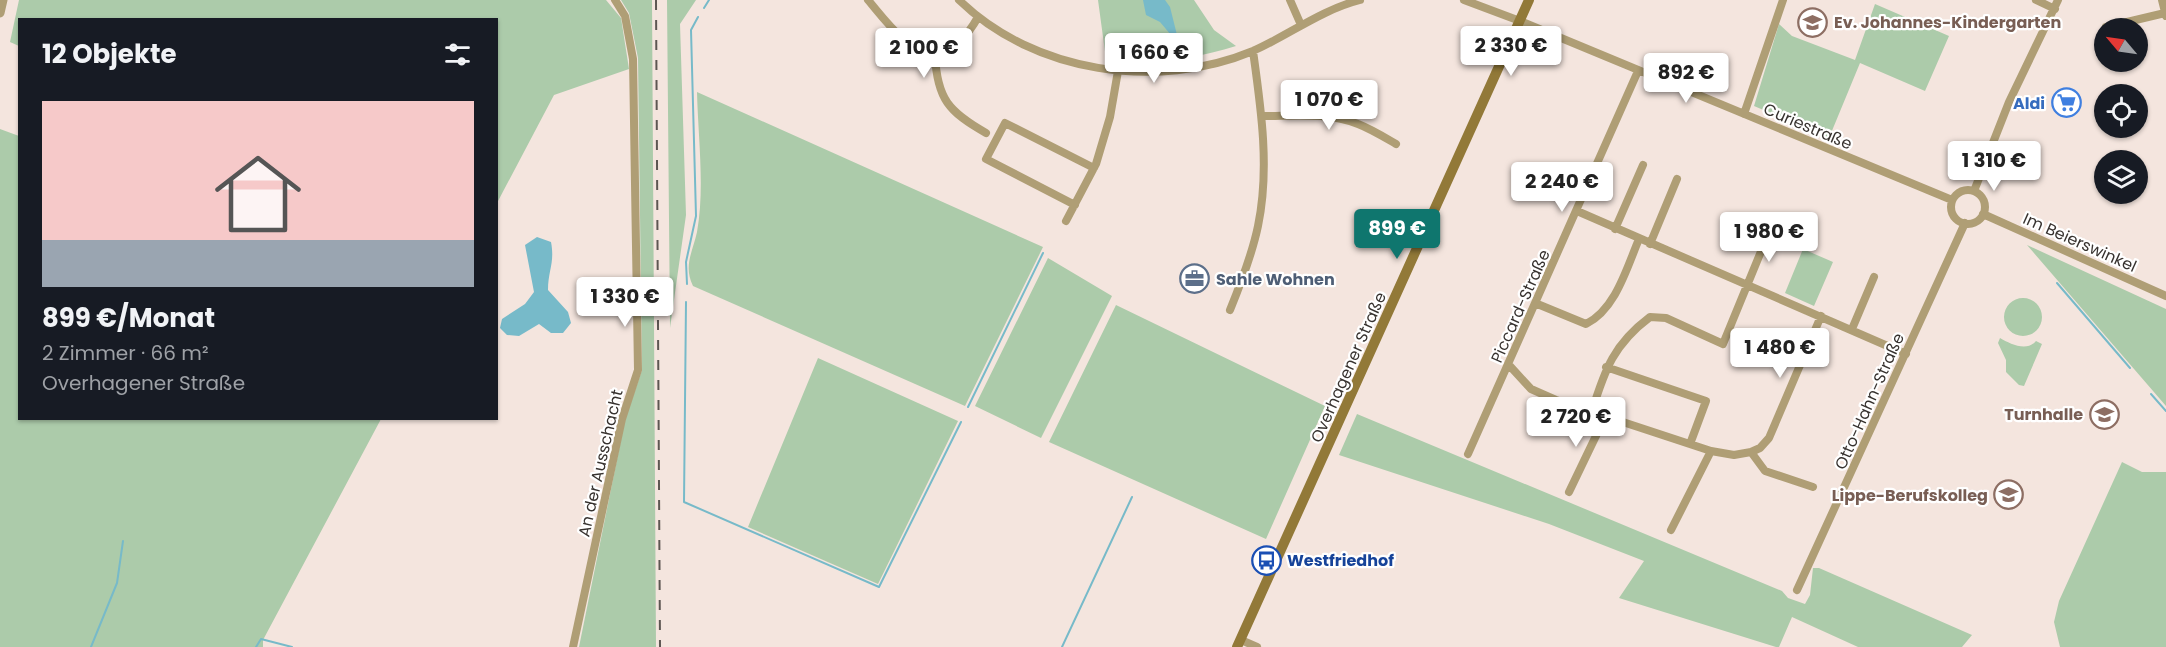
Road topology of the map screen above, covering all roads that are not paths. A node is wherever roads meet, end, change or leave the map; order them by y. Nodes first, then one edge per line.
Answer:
1 (3, 0) edge
2 (615, 0) edge
3 (868, 0) edge
4 (959, 0) edge
5 (1290, 0) edge
6 (1360, 0) edge
7 (1464, 0) edge
8 (1529, 0) edge
9 (1782, 0) edge
10 (2036, 0) edge
11 (2058, 0) edge
12 (2162, 0) edge
13 (2055, 9) junction
14 (0, 13) edge
15 (2165, 15) edge
16 (978, 17) junction
17 (2148, 18) edge
18 (1520, 21) junction
19 (1301, 25) junction
20 (1253, 51) junction
21 (936, 55) junction
22 (1638, 70) junction
23 (1118, 71) junction
24 (1744, 114) junction
25 (1263, 116) junction
26 (986, 133) dead end
27 (1396, 144) dead end
28 (1643, 165) dead end
29 (1094, 168) junction
30 (1677, 179) dead end
31 (1974, 191) junction
32 (1952, 200) junction
33 (1075, 205) junction
34 (1576, 212) junction
35 (1983, 214) junction
36 (1066, 221) dead end
37 (1965, 223) junction
38 (1616, 229) junction
39 (1769, 232) dead end
40 (1639, 239) junction
41 (1650, 244) junction
42 (1874, 277) dead end
43 (1746, 284) junction
44 (2166, 296) edge
45 (1535, 303) junction
46 (1230, 310) dead end
47 (1821, 316) junction
48 (1852, 329) junction
49 (1906, 354) junction
50 (1509, 365) junction
51 (1606, 367) junction
52 (1592, 411) junction
53 (1606, 415) junction
54 (1690, 444) junction
55 (1711, 451) junction
56 (1751, 452) junction
57 (1468, 454) dead end
58 (1814, 487) dead end
59 (1569, 492) dead end
60 (1671, 530) dead end
61 (1797, 590) dead end
62 (1239, 643) edge
63 (573, 647) edge
64 (1257, 647) edge

1 - 14 street
2 - 63 street, An der Ausschacht
3 - 21 street
4 - 16 street
5 - 19 street
6 - 19 street
7 - 18 street, Curiestraße
8 - 18 main road, Overhagener Straße
9 - 24 street
10 - 13 street
11 - 13 street
12 - 15 street
13 - 31 street
15 - 17 street
16 - 21 street
16 - 23 street
18 - 22 street, Curiestraße
18 - 62 main road, Overhagener Straße
19 - 20 street
20 - 23 street
20 - 25 street
21 - 26 street
22 - 24 street, Curiestraße
22 - 34 street, Piccard-Straße
23 - 29 street
24 - 32 street, Curiestraße
25 - 27 street
25 - 46 street
28 - 38 street
29 - 33 street
29 - 33 street
30 - 41 street
31 - 32 street
31 - 35 street
32 - 37 street
33 - 36 street
34 - 38 street
34 - 45 street, Piccard-Straße
35 - 37 street
35 - 44 street, Im Beierswinkel
37 - 49 street, Otto-Hahn-Straße
38 - 40 street
39 - 43 street
40 - 41 street
40 - 45 street
41 - 43 street
42 - 48 street
43 - 47 street
43 - 51 street
45 - 50 street, Piccard-Straße
47 - 48 street
47 - 56 street
48 - 49 street
49 - 61 street, Otto-Hahn-Straße
50 - 52 street
50 - 57 street, Piccard-Straße
51 - 52 street
51 - 54 street
52 - 53 street
53 - 54 street
53 - 59 street
54 - 55 street
55 - 56 street
55 - 60 street
56 - 58 street
62 - 64 street

